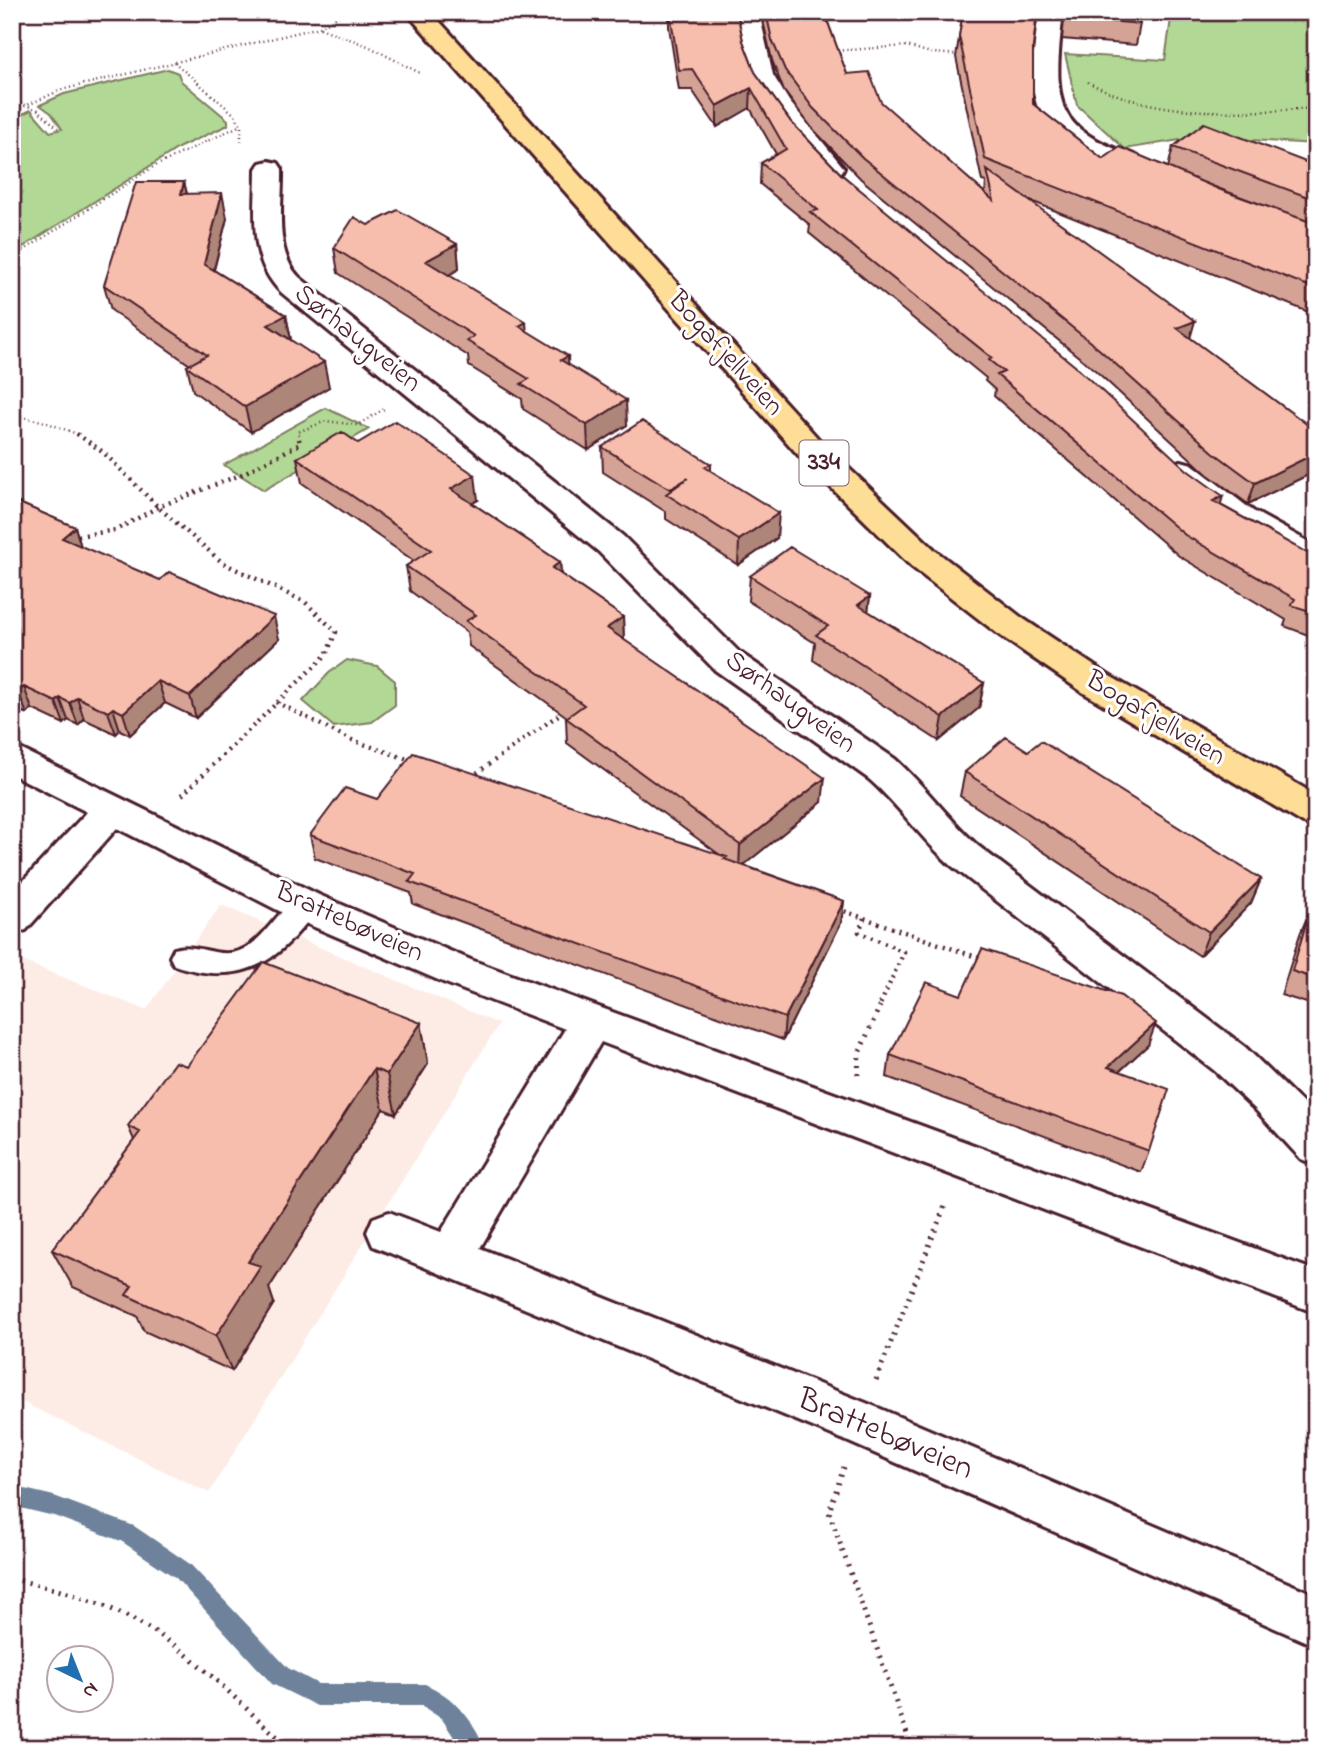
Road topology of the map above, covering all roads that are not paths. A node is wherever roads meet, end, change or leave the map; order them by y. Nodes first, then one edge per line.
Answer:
1 (418, 12) edge
2 (747, 12) edge
3 (1051, 12) edge
4 (270, 169) road end
5 (850, 187) edge
6 (1187, 187) edge
7 (1160, 453) edge
8 (1316, 561) edge
9 (12, 758) edge
10 (113, 808) junction
11 (1316, 814) edge
12 (305, 906) junction
13 (12, 919) edge
14 (184, 957) dead end
15 (592, 1021) junction
16 (1313, 1138) edge
17 (389, 1232) dead end
18 (451, 1257) junction
19 (1316, 1292) edge
20 (1316, 1621) edge

1 - 11 main road, Bogafjellveien / 334
2 - 5 street
3 - 6 street
4 - 16 street, Sørhaugveien
7 - 8 street
9 - 10 street, Brattebøveien
10 - 12 street, Brattebøveien
10 - 13 street
12 - 14 lane
12 - 15 street, Brattebøveien
15 - 18 street
15 - 19 street, Brattebøveien
17 - 18 street, Brattebøveien
18 - 20 street, Brattebøveien

